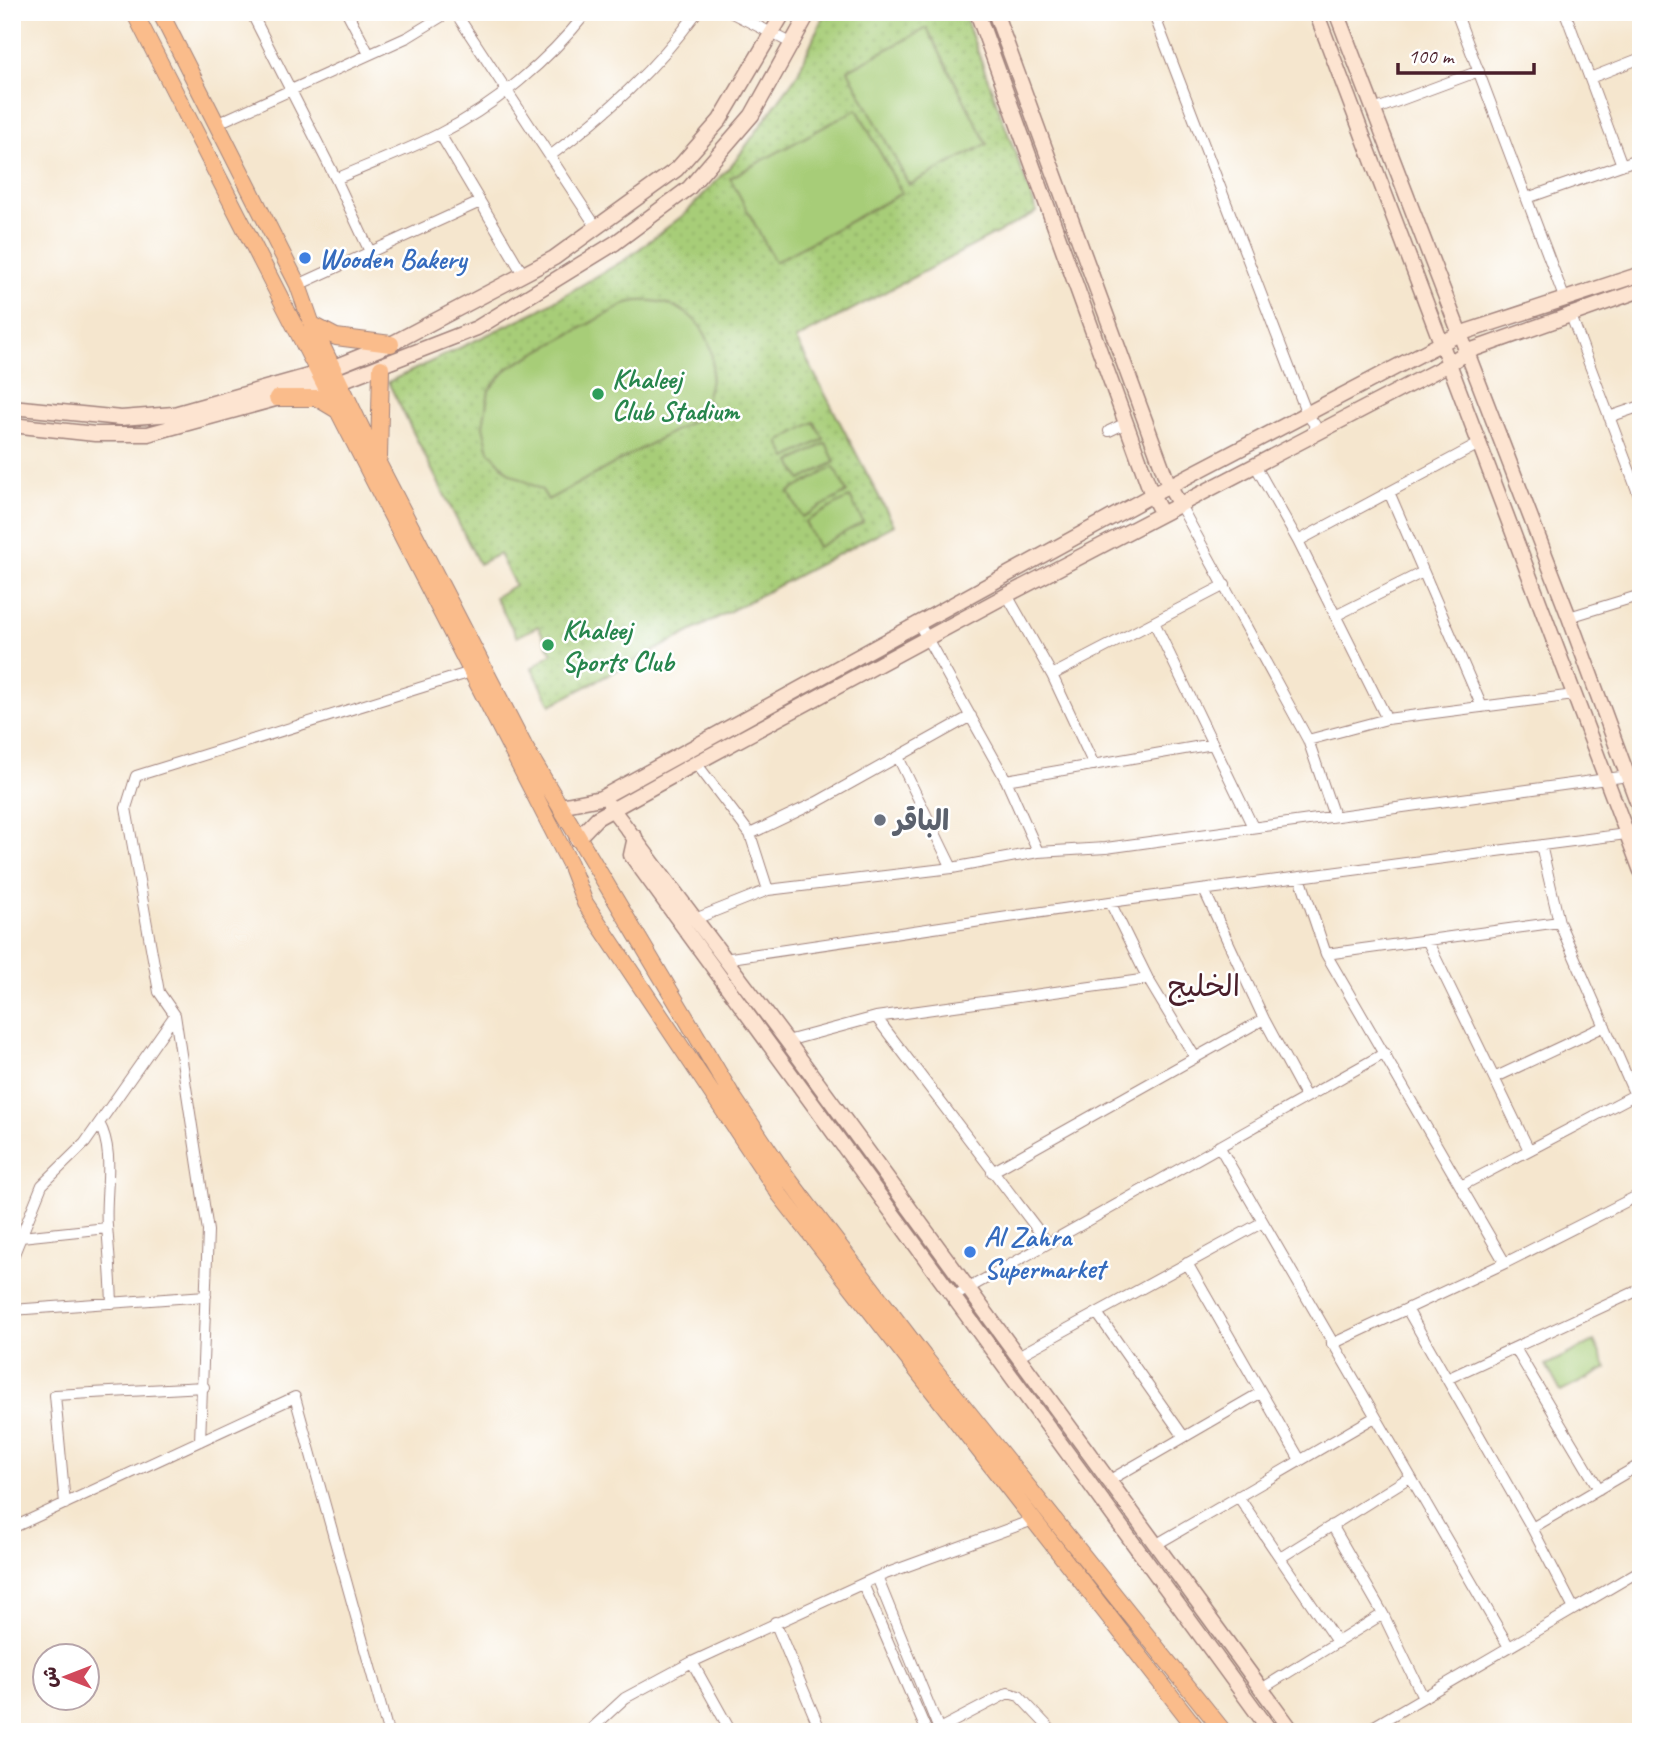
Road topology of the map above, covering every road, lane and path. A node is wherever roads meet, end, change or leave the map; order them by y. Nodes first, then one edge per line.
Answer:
1 (134, 12) edge
2 (160, 12) edge
3 (251, 12) edge
4 (347, 12) edge
5 (449, 12) edge
6 (455, 12) edge
7 (587, 12) edge
8 (697, 12) edge
9 (730, 12) edge
10 (784, 12) edge
11 (809, 12) edge
12 (977, 12) edge
13 (995, 12) edge
14 (1153, 12) edge
15 (1316, 12) edge
16 (1336, 12) edge
17 (1457, 12) edge
18 (1565, 12) edge
19 (773, 34) junction
20 (793, 44) junction
21 (369, 54) junction
22 (1641, 58) edge
23 (1479, 71) junction
24 (1590, 78) junction
25 (289, 91) junction
26 (505, 92) junction
27 (1374, 110) junction
28 (216, 124) junction
29 (440, 134) junction
30 (550, 156) junction
31 (1641, 158) edge
32 (1622, 165) junction
33 (336, 178) junction
34 (1527, 198) junction
35 (480, 202) junction
36 (597, 228) junction
37 (370, 252) junction
38 (523, 274) junction
39 (1641, 274) edge
40 (298, 285) junction
41 (1641, 290) edge
42 (1568, 306) junction
43 (312, 325) junction
44 (1460, 334) junction
45 (1441, 343) junction
46 (391, 344) junction
47 (1466, 352) junction
48 (1449, 365) junction
49 (381, 368) junction
50 (326, 374) junction
51 (341, 382) junction
52 (276, 398) junction
53 (1641, 406) edge
54 (12, 407) edge
55 (337, 411) junction
56 (1307, 414) junction
57 (1609, 417) junction
58 (1126, 423) junction
59 (12, 425) edge
60 (1109, 431) dead end
61 (1311, 436) junction
62 (1479, 444) junction
63 (379, 463) junction
64 (1255, 465) junction
65 (1170, 486) junction
66 (1389, 492) junction
67 (1152, 495) junction
68 (1641, 501) edge
69 (1180, 505) junction
70 (1162, 514) junction
71 (1298, 541) junction
72 (1423, 572) junction
73 (1225, 585) junction
74 (1007, 595) junction
75 (1641, 595) edge
76 (1335, 616) junction
77 (1569, 617) junction
78 (1154, 622) junction
79 (919, 624) junction
80 (928, 640) junction
81 (471, 672) junction
82 (1052, 675) junction
83 (1574, 695) junction
84 (1482, 707) junction
85 (971, 716) junction
86 (1387, 719) junction
87 (1308, 740) junction
88 (1213, 744) junction
89 (898, 757) junction
90 (696, 763) junction
91 (1094, 765) junction
92 (1628, 776) junction
93 (1605, 779) junction
94 (1006, 780) junction
95 (601, 798) junction
96 (560, 806) junction
97 (616, 810) junction
98 (1641, 812) edge
99 (1334, 816) junction
100 (1254, 828) junction
101 (750, 834) junction
102 (1626, 834) junction
103 (635, 837) junction
104 (578, 839) junction
105 (1541, 845) junction
106 (1038, 852) junction
107 (952, 868) junction
108 (1641, 871) edge
109 (1300, 877) junction
110 (768, 890) junction
111 (1204, 890) junction
112 (1110, 902) junction
113 (695, 919) junction
114 (1559, 922) junction
115 (1427, 940) junction
116 (1326, 954) junction
117 (724, 958) junction
118 (1148, 979) junction
119 (175, 1015) junction
120 (876, 1017) junction
121 (1264, 1019) junction
122 (1605, 1026) junction
123 (787, 1041) junction
124 (1385, 1053) junction
125 (1195, 1057) junction
126 (1493, 1078) junction
127 (1638, 1093) edge
128 (1306, 1097) junction
129 (99, 1123) junction
130 (1219, 1146) junction
131 (1528, 1150) junction
132 (992, 1172) junction
133 (1461, 1185) junction
134 (1641, 1194) edge
135 (1263, 1222) junction
136 (107, 1228) junction
137 (21, 1237) junction
138 (1048, 1242) junction
139 (12, 1259) edge
140 (1187, 1263) junction
141 (1505, 1263) junction
142 (967, 1287) junction
143 (1641, 1289) edge
144 (206, 1296) junction
145 (953, 1297) junction
146 (112, 1303) junction
147 (1406, 1309) junction
148 (12, 1310) edge
149 (1097, 1313) junction
150 (1332, 1344) junction
151 (1514, 1348) junction
152 (1018, 1356) junction
153 (1447, 1379) junction
154 (204, 1387) junction
155 (1259, 1393) junction
156 (1375, 1417) junction
157 (1184, 1437) junction
158 (200, 1441) junction
159 (1300, 1460) junction
160 (1641, 1464) edge
161 (1410, 1477) junction
162 (1110, 1480) junction
163 (1599, 1489) junction
164 (1238, 1496) junction
165 (65, 1504) junction
166 (1032, 1520) junction
167 (1332, 1525) junction
168 (12, 1528) edge
169 (1532, 1528) junction
170 (1157, 1544) junction
171 (1280, 1558) junction
172 (1641, 1570) edge
173 (877, 1577) junction
174 (863, 1584) junction
175 (1574, 1609) junction
176 (1383, 1614) junction
177 (775, 1622) junction
178 (1337, 1642) junction
179 (1509, 1647) junction
180 (692, 1662) junction
181 (1263, 1688) junction
182 (1423, 1697) junction
183 (940, 1730) edge
184 (388, 1732) edge
185 (588, 1732) edge
186 (731, 1732) edge
187 (821, 1732) edge
188 (928, 1732) edge
189 (1053, 1732) edge
190 (1199, 1732) edge
191 (1224, 1732) edge
192 (1270, 1732) edge
193 (1293, 1732) edge
194 (1364, 1732) edge

1 - 50 main road
2 - 28 main road
3 - 25 street
4 - 21 street
5 - 21 street
6 - 26 street
7 - 26 street
8 - 30 street
9 - 19 street
10 - 19 street
11 - 20 street
12 - 58 street
13 - 65 street
14 - 56 street
15 - 45 street
16 - 27 street
17 - 23 street
18 - 24 street
19 - 20 street
19 - 36 street
20 - 49 street
21 - 25 street
22 - 24 street
23 - 27 street
23 - 34 street
24 - 32 street
25 - 28 street
25 - 33 street
26 - 29 street
26 - 30 street
27 - 44 street
28 - 40 main road
29 - 33 street
29 - 35 street
30 - 36 street
31 - 32 street
32 - 34 street
33 - 37 street
34 - 42 street
35 - 37 street
35 - 38 street
36 - 38 street
37 - 40 street
38 - 46 street
39 - 42 street
40 - 43 main road
41 - 42 street
42 - 44 street
42 - 47 street
42 - 57 street
43 - 46 main road
43 - 50 main road
44 - 45 street
44 - 47 street
45 - 48 street
45 - 56 street
46 - 50 street
47 - 48 street
47 - 77 street
48 - 61 street
48 - 62 street
49 - 51 street
49 - 63 main road
50 - 51 main road
50 - 52 street
50 - 54 street
50 - 55 main road
51 - 63 main road
52 - 55 main road
52 - 59 street
53 - 57 street
55 - 81 main road
56 - 61 street
56 - 65 street
57 - 68 street
58 - 60 street
58 - 67 street
61 - 64 street
62 - 66 street
62 - 83 street
63 - 96 main road
64 - 69 street
64 - 71 street
65 - 67 street
65 - 69 street
66 - 71 street
66 - 72 street
67 - 70 street
67 - 79 street
69 - 70 street
69 - 73 street
70 - 74 street
71 - 76 street
72 - 76 street
72 - 84 street
73 - 78 street
73 - 87 street
74 - 80 street
74 - 82 street
75 - 77 street
76 - 86 street
77 - 92 street
78 - 82 street
78 - 88 street
79 - 80 street
79 - 95 street
80 - 85 street
80 - 90 street
81 - 119 street
81 - 166 main road
82 - 91 street
83 - 84 street
83 - 93 street
84 - 86 street
85 - 89 street
85 - 94 street
86 - 87 street
87 - 99 street
88 - 91 street
88 - 100 street
89 - 101 street
89 - 107 street
90 - 97 street
90 - 101 street
91 - 94 street
92 - 93 street
92 - 98 street
93 - 99 street
93 - 102 street
94 - 106 street
95 - 96 street
95 - 97 street
96 - 104 main road
97 - 103 street
97 - 104 street
99 - 100 street
100 - 106 street
101 - 110 street
102 - 105 street
102 - 108 street
103 - 113 street
103 - 145 street
104 - 191 main road
105 - 109 street
105 - 114 street
106 - 107 street
107 - 110 street
109 - 111 street
109 - 116 street
110 - 113 street
111 - 112 street
111 - 121 street
112 - 117 street
112 - 118 street
113 - 117 street
114 - 115 street
114 - 122 street
115 - 116 street
115 - 126 street
116 - 124 street
117 - 123 street
118 - 120 street
118 - 125 street
119 - 129 street
119 - 144 street
120 - 123 street
120 - 132 street
121 - 125 street
121 - 128 street
122 - 126 street
122 - 127 street
123 - 142 street
124 - 128 street
124 - 133 street
125 - 132 street
126 - 131 street
127 - 131 street
128 - 130 street
129 - 136 street
129 - 137 street
130 - 135 street
130 - 138 street
131 - 133 street
132 - 138 street
133 - 141 street
134 - 141 street
135 - 140 street
135 - 150 street
136 - 137 street
136 - 146 street
137 - 139 street
138 - 142 street
140 - 149 street
140 - 155 street
141 - 147 street
142 - 145 street
142 - 152 street
143 - 151 street
144 - 146 street
144 - 154 street
145 - 192 street
146 - 148 street
147 - 150 street
147 - 153 street
149 - 152 street
149 - 157 street
150 - 156 street
151 - 153 street
151 - 163 street
152 - 162 street
153 - 169 street
154 - 158 street
154 - 165 street
155 - 157 street
155 - 159 street
156 - 159 street
156 - 161 street
157 - 162 street
158 - 165 street
158 - 184 street
159 - 164 street
160 - 163 street
161 - 167 street
161 - 179 street
162 - 170 street
163 - 169 street
164 - 170 street
164 - 171 street
165 - 168 street
166 - 173 street
166 - 190 main road
167 - 171 street
167 - 176 street
169 - 175 street
170 - 181 street
171 - 178 street
172 - 175 street
173 - 174 street
173 - 183 street
174 - 177 street
174 - 188 street
175 - 179 street
176 - 178 street
176 - 182 street
177 - 180 street
177 - 187 street
178 - 181 street
179 - 182 street
180 - 185 street
180 - 186 street
181 - 193 street
182 - 194 street
183 - 189 street

